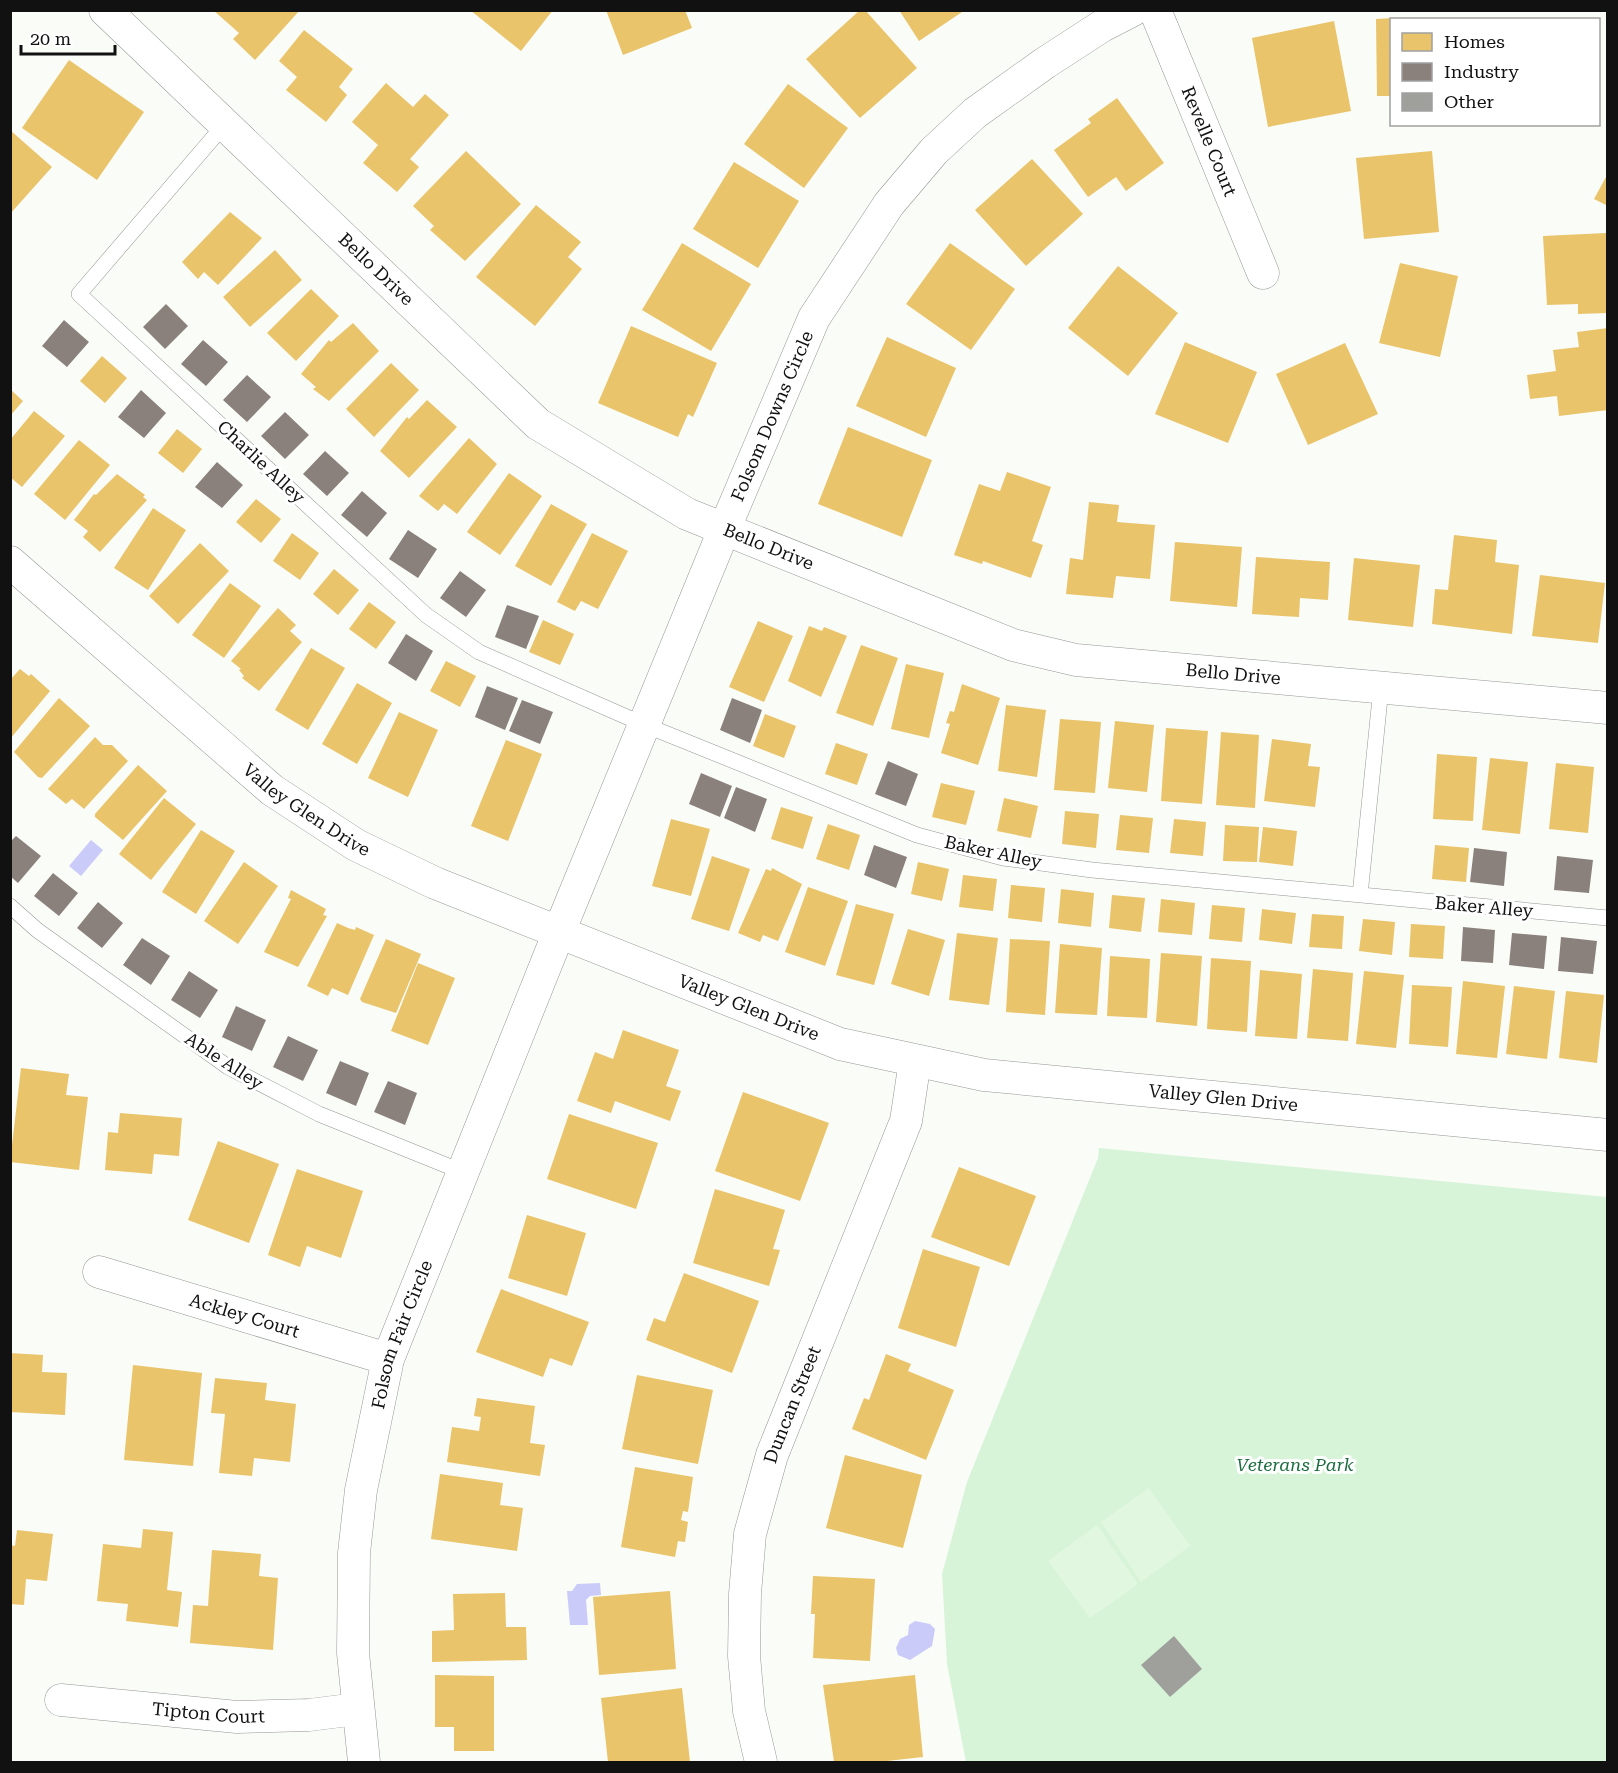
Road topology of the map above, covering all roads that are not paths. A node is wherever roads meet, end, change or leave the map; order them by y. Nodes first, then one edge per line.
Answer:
1 (105, 10) edge
2 (1133, 10) edge
3 (1155, 10) edge
4 (225, 124) junction
5 (1263, 273) dead end
6 (724, 530) junction
7 (10, 562) edge
8 (1381, 688) junction
9 (1608, 708) edge
10 (645, 725) junction
11 (1360, 895) junction
12 (10, 906) edge
13 (1608, 918) edge
14 (559, 932) junction
15 (915, 1061) junction
16 (1608, 1135) edge
17 (463, 1172) junction
18 (99, 1272) dead end
19 (388, 1359) junction
20 (61, 1700) dead end
21 (357, 1709) junction
22 (364, 1762) edge
23 (761, 1762) edge

1 - 4 street, Bello Drive
2 - 6 street, Folsom Downs Circle
3 - 5 street, Revelle Court
4 - 6 street, Bello Drive
4 - 10 lane, Charlie Alley
6 - 8 street, Bello Drive
6 - 10 street, Folsom Downs Circle
7 - 14 street, Valley Glen Drive
8 - 9 street, Bello Drive
8 - 11 lane
10 - 11 lane, Baker Alley
10 - 14 street, Folsom Downs Circle
11 - 13 lane, Baker Alley
12 - 17 lane, Able Alley
14 - 15 street, Valley Glen Drive
14 - 17 street, Folsom Fair Circle
15 - 16 street, Valley Glen Drive
15 - 23 street, Duncan Street
17 - 19 street, Folsom Fair Circle
18 - 19 street, Ackley Court
19 - 21 street, Folsom Fair Circle
20 - 21 street, Tipton Court
21 - 22 street, Folsom Fair Circle

